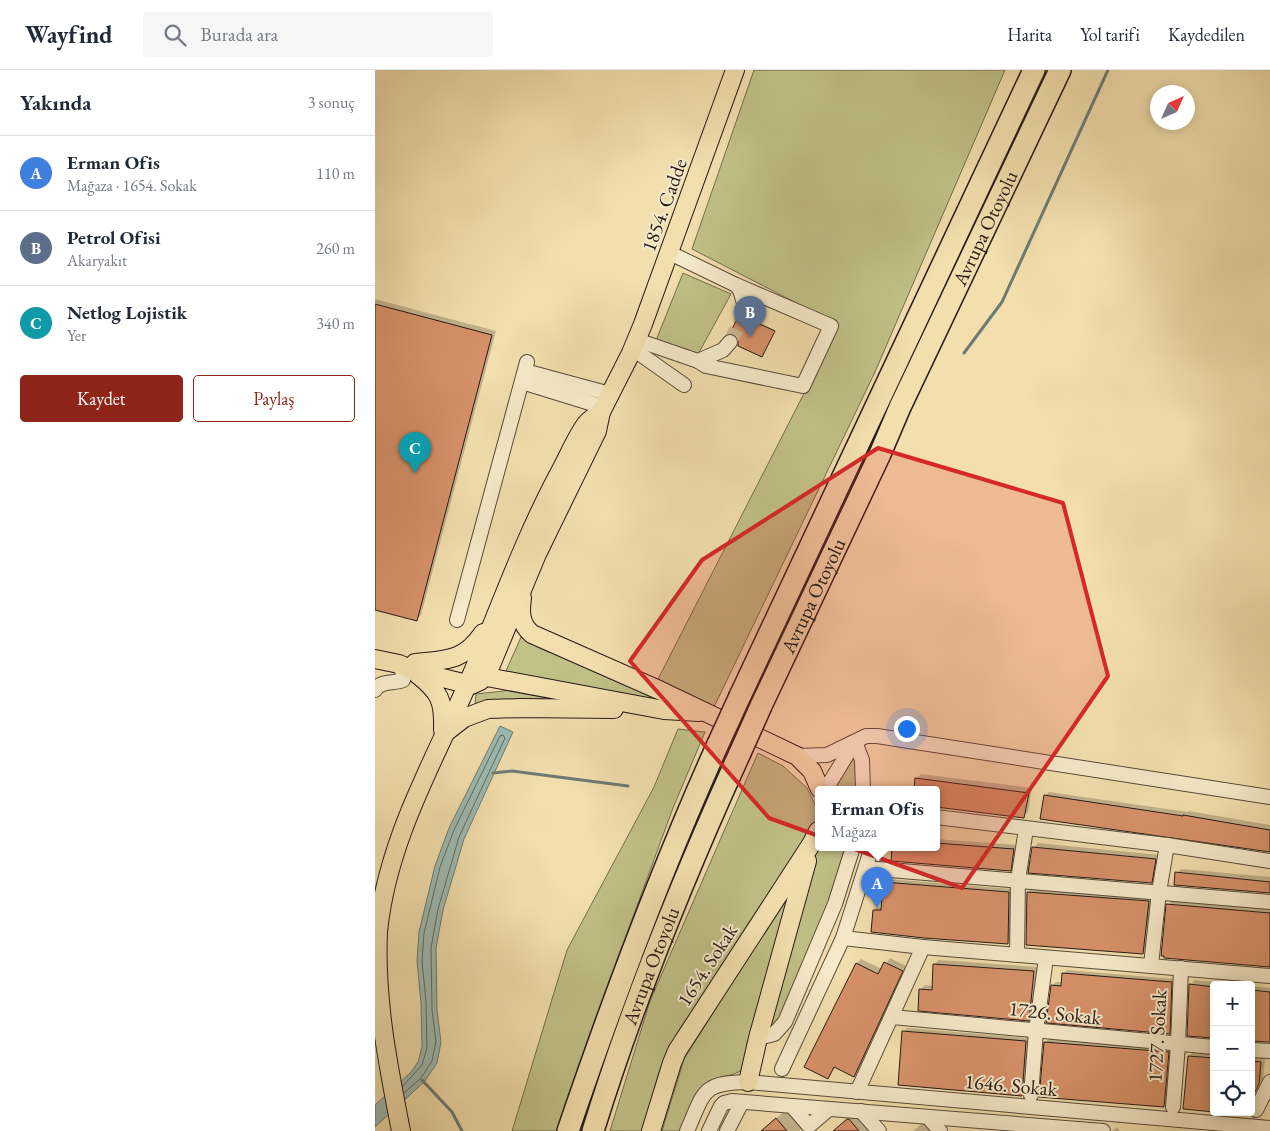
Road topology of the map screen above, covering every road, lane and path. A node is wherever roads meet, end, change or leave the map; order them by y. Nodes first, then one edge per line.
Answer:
1 (735, 70) edge
2 (1034, 70) edge
3 (1060, 70) edge
4 (670, 253) junction
5 (736, 285) junction
6 (743, 316) tunnel mouth
7 (730, 342) tunnel mouth
8 (633, 347) junction
9 (698, 361) junction
10 (684, 384) dead end
11 (605, 404) junction
12 (525, 582) junction
13 (496, 614) junction
14 (457, 620) dead end
15 (375, 659) edge
16 (409, 666) junction
17 (475, 678) junction
18 (376, 686) edge
19 (664, 710) junction
20 (711, 714) junction
21 (443, 736) junction
22 (855, 742) junction
23 (797, 756) junction
24 (818, 786) edge
25 (828, 786) edge
26 (863, 786) edge
27 (1270, 797) edge
28 (940, 817) edge
29 (1026, 828) junction
30 (815, 837) edge
31 (1167, 845) junction
32 (852, 851) edge
33 (871, 851) edge
34 (1270, 861) edge
35 (866, 868) junction
36 (1018, 880) junction
37 (1159, 892) junction
38 (1270, 902) edge
39 (843, 938) junction
40 (923, 947) junction
41 (1017, 955) junction
42 (1047, 958) junction
43 (1151, 965) junction
44 (1181, 968) junction
45 (1270, 976) edge
46 (892, 1017) junction
47 (1036, 1031) junction
48 (378, 1034) edge
49 (758, 1038) junction
50 (1178, 1045) junction
51 (1210, 1047) edge
52 (1255, 1050) edge
53 (1270, 1051) edge
54 (782, 1069) dead end
55 (748, 1082) junction
56 (1270, 1082) edge
57 (857, 1092) junction
58 (1031, 1095) dead end
59 (742, 1102) junction
60 (1173, 1107) dead end
61 (1256, 1110) dead end
62 (861, 1112) junction
63 (900, 1114) junction
64 (928, 1117) junction
65 (974, 1120) junction
66 (1017, 1127) edge
67 (1265, 1129) edge
68 (1081, 1130) edge
69 (401, 1131) edge
70 (568, 1131) edge
71 (593, 1131) edge
72 (651, 1131) edge
73 (687, 1131) edge
74 (709, 1131) edge
75 (727, 1131) edge
76 (881, 1131) edge
77 (940, 1131) edge
78 (961, 1131) edge
79 (1103, 1131) edge

1 - 4 main road, 1854. Cadde
2 - 70 highway, Avrupa Otoyolu, bridge
3 - 71 highway, Avrupa Otoyolu, bridge
4 - 5 street
4 - 8 main road, 1854. Cadde
5 - 6 street
5 - 9 street
7 - 9 street
8 - 9 street
8 - 10 street
8 - 11 main road, 1854. Cadde
11 - 12 main road
11 - 13 main road
11 - 14 street
12 - 17 main road
12 - 20 main road
13 - 16 main road
13 - 17 main road
15 - 16 main road
16 - 17 main road
16 - 18 street
16 - 21 main road
17 - 19 main road
17 - 21 main road
19 - 20 main road
19 - 21 main road
20 - 23 main road
21 - 48 main road
22 - 23 street
22 - 25 street
22 - 26 street
22 - 27 street
23 - 24 main road
28 - 29 street
29 - 31 street
29 - 36 street
30 - 49 main road
30 - 72 main road, 1654. Sokak
31 - 34 street
31 - 37 street
32 - 49 street
33 - 35 street
35 - 36 street
35 - 39 street
36 - 37 street
36 - 41 street
37 - 38 street
37 - 43 street
39 - 40 street
39 - 54 street
40 - 41 street
40 - 46 street
41 - 42 street
42 - 43 street
42 - 47 street
43 - 44 street
44 - 45 street
44 - 50 street, 1727. Sokak
46 - 47 street, 1726. Sokak
46 - 57 street
47 - 50 street, 1726. Sokak
47 - 58 street
48 - 69 main road
49 - 55 main road
50 - 51 street, 1726. Sokak
50 - 60 street, 1727. Sokak
52 - 53 street
55 - 57 street, 1646. Sokak
55 - 73 street, 1646. Sokak
56 - 61 street
57 - 67 street, 1646. Sokak
59 - 62 street
59 - 74 street
59 - 75 street
62 - 63 street
62 - 76 street
63 - 64 street
63 - 76 street
64 - 65 street
64 - 77 street
65 - 66 street
65 - 78 street
66 - 68 street
68 - 79 street

